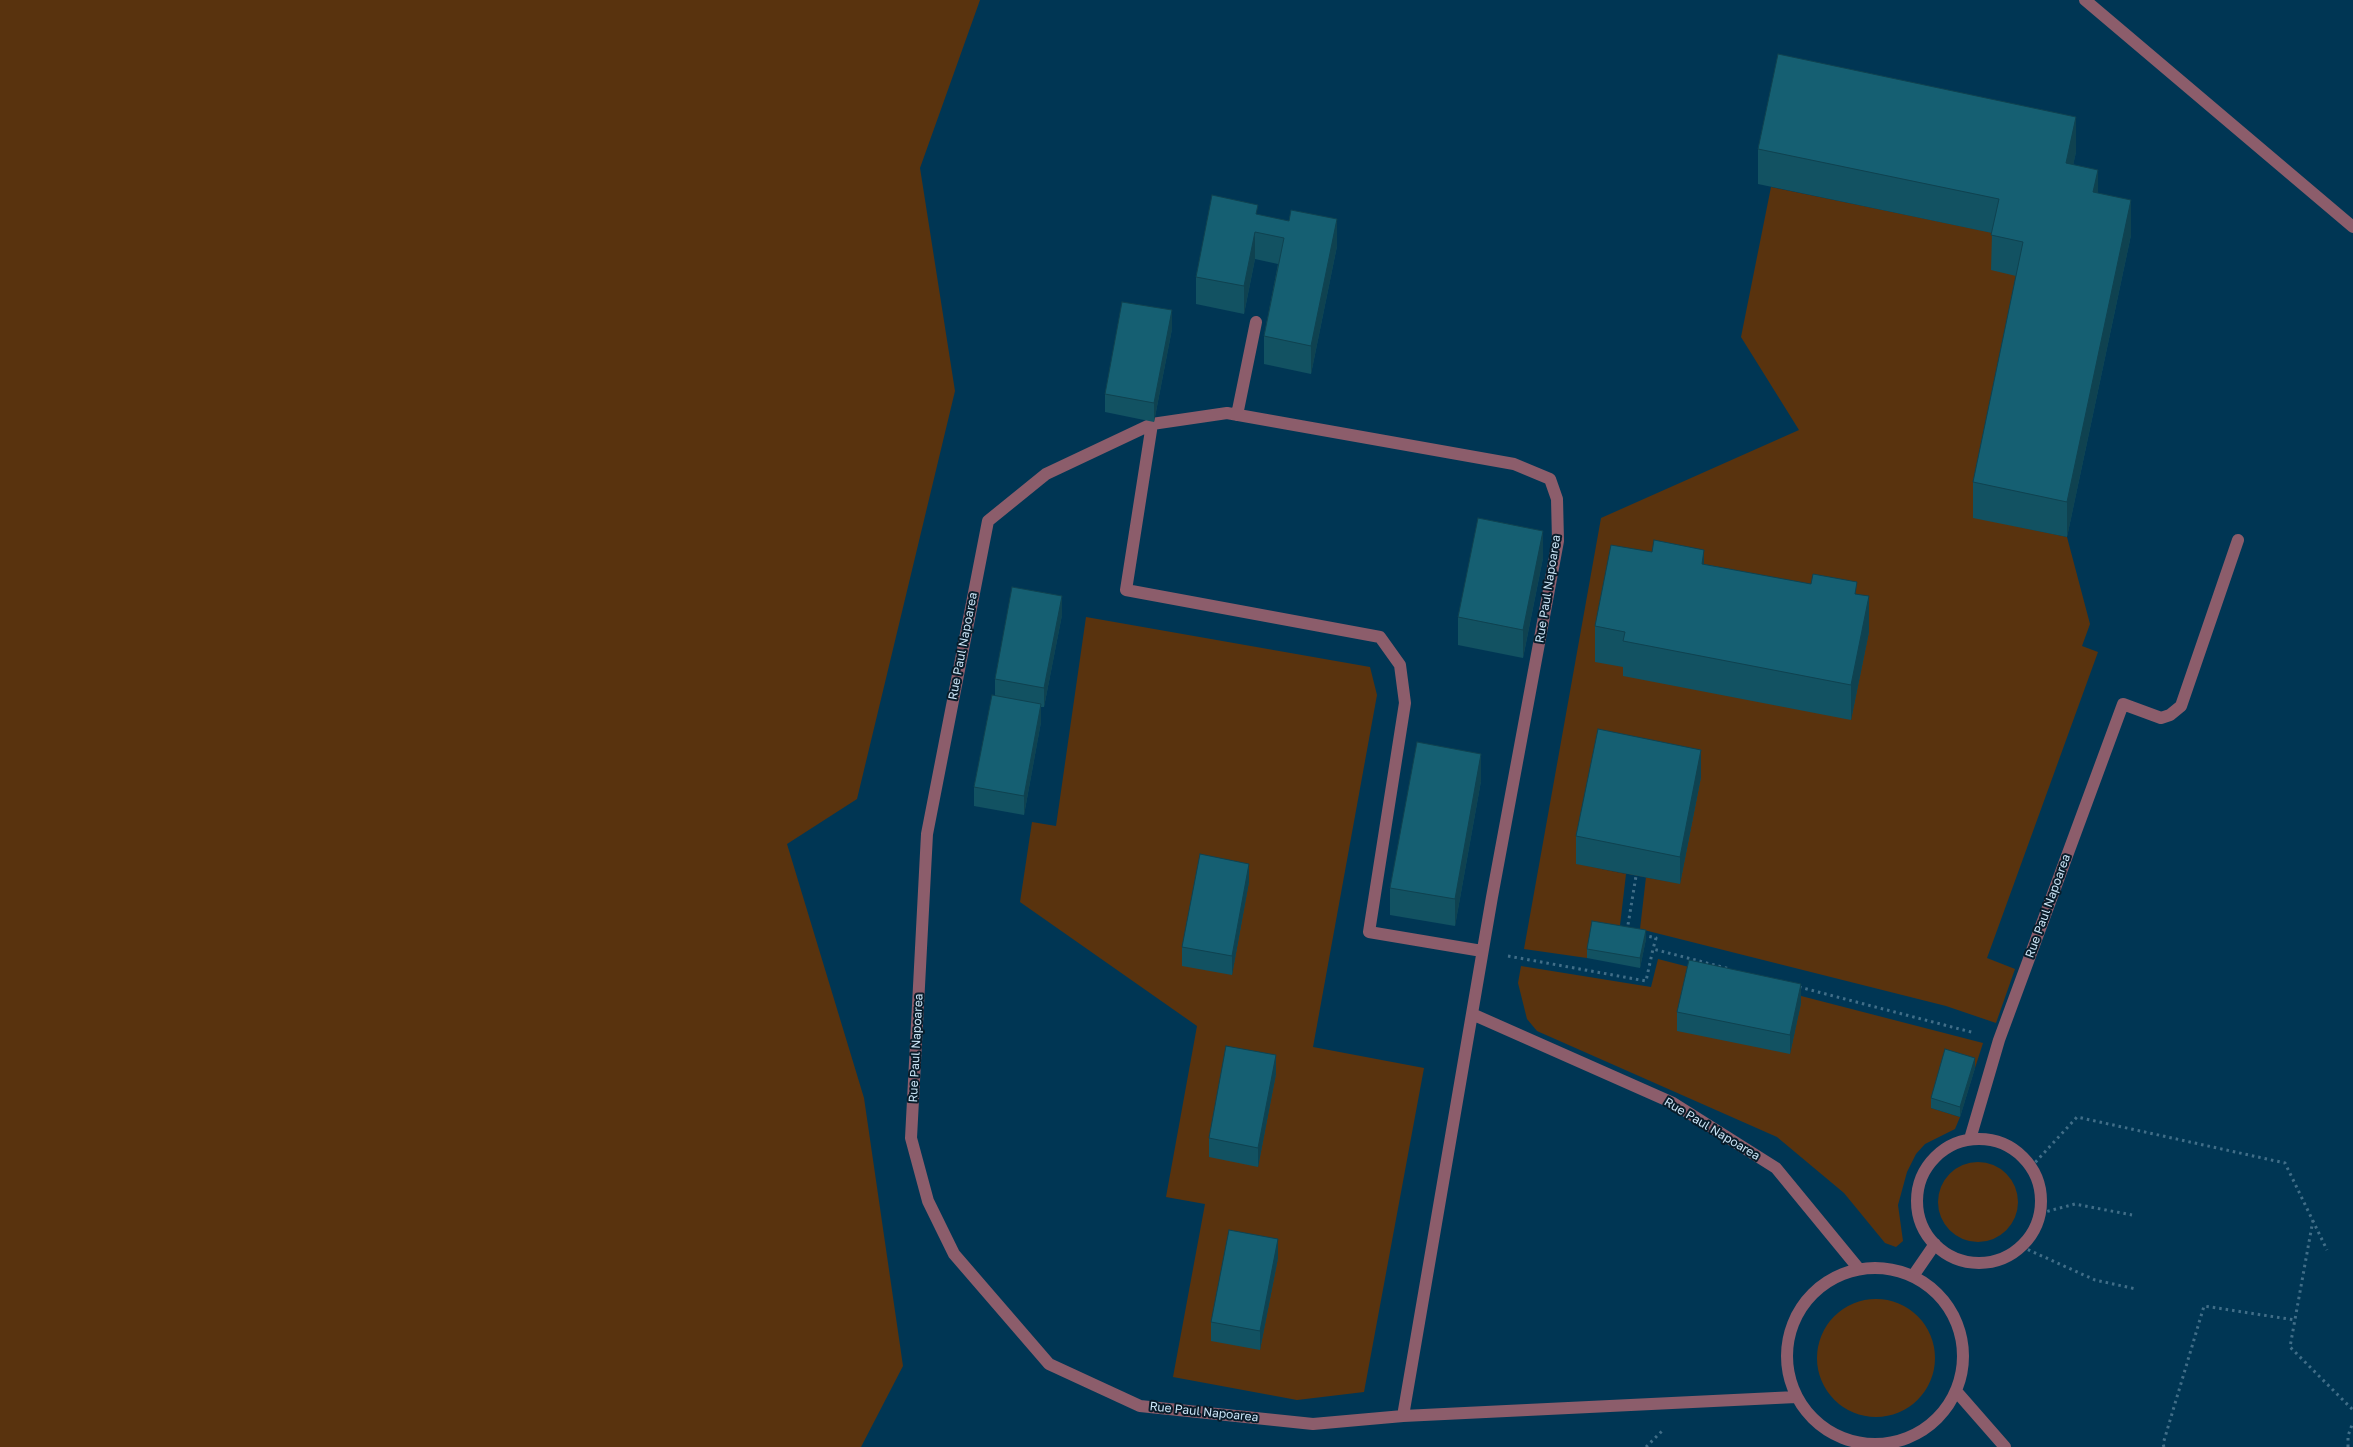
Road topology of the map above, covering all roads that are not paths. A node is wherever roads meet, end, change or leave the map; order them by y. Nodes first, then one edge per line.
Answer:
1 (2085, 0) edge
2 (2353, 227) edge
3 (1256, 322) dead end
4 (1237, 415) junction
5 (1152, 424) junction
6 (2238, 540) dead end
7 (1482, 951) junction
8 (1472, 1014) junction
9 (1970, 1139) junction
10 (1935, 1244) junction
11 (1859, 1269) junction
12 (1913, 1276) junction
13 (1956, 1391) junction
14 (1796, 1397) junction
15 (1403, 1416) junction
16 (2005, 1447) edge

1 - 2 street
3 - 4 street
4 - 5 street, Rue Paul Napoarea
4 - 7 street, Rue Paul Napoarea
5 - 7 street
5 - 15 street, Rue Paul Napoarea
6 - 9 street, Rue Paul Napoarea
7 - 8 street, Rue Paul Napoarea
8 - 11 street, Rue Paul Napoarea
8 - 15 street, Rue Paul Napoarea
9 - 10 street
9 - 10 street
10 - 12 street
11 - 12 street
11 - 14 street
12 - 13 street
13 - 14 street
13 - 16 street
14 - 15 street, Rue Paul Napoarea

